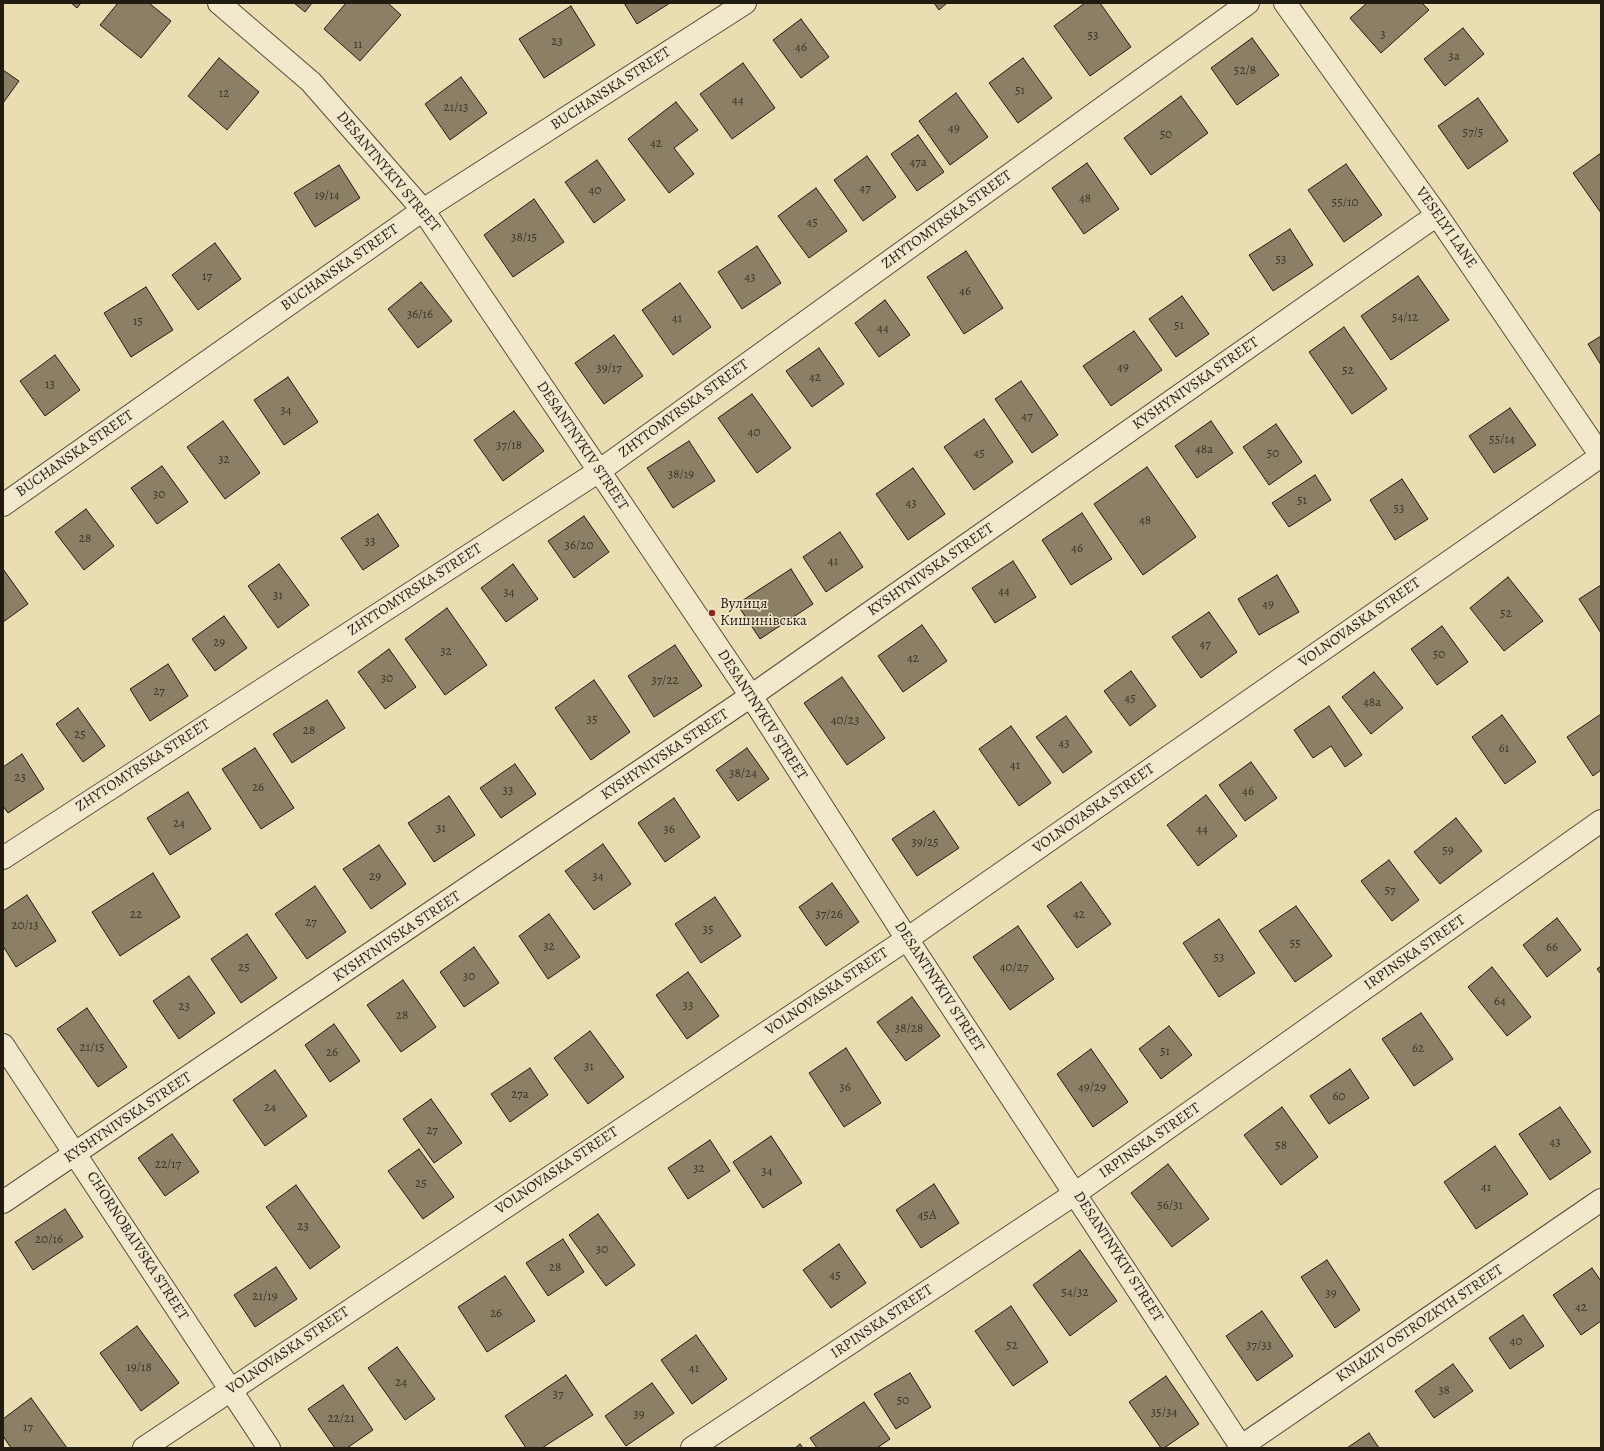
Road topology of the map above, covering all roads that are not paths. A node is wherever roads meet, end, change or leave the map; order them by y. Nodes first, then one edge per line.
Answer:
1 (219, 3) edge
2 (745, 3) edge
3 (1248, 3) edge
4 (1286, 3) edge
5 (423, 210) junction
6 (1437, 215) junction
7 (1601, 456) edge
8 (599, 471) junction
9 (3, 505) edge
10 (751, 696) junction
11 (1601, 821) edge
12 (3, 858) edge
13 (907, 939) junction
14 (3, 1045) edge
15 (76, 1154) junction
16 (1076, 1193) junction
17 (1601, 1200) edge
18 (3, 1202) edge
19 (231, 1388) junction
20 (1241, 1447) edge
21 (144, 1448) edge
22 (269, 1448) edge
23 (692, 1448) edge

1 - 5 street, DESANTNYKIV STREET
2 - 5 street, BUCHANSKA STREET
3 - 8 street, ZHYTOMYRSKA STREET
4 - 6 street, VESELYI LANE
5 - 8 street, DESANTNYKIV STREET
5 - 9 street, BUCHANSKA STREET
6 - 7 street, VESELYI LANE
6 - 10 street, KYSHYNIVSKA STREET
7 - 13 street, VOLNOVASKA STREET
8 - 10 street, DESANTNYKIV STREET
8 - 12 street, ZHYTOMYRSKA STREET
10 - 13 street, DESANTNYKIV STREET
10 - 15 street, KYSHYNIVSKA STREET
11 - 16 street, IRPINSKA STREET
13 - 16 street, DESANTNYKIV STREET
13 - 19 street, VOLNOVASKA STREET
14 - 15 street, CHORNOBAIVSKA STREET
15 - 18 street, KYSHYNIVSKA STREET
15 - 19 street, CHORNOBAIVSKA STREET
16 - 20 street, DESANTNYKIV STREET
16 - 23 street, IRPINSKA STREET
17 - 20 street, KNIAZIV OSTROZKYH STREET
19 - 21 street, VOLNOVASKA STREET
19 - 22 street, CHORNOBAIVSKA STREET

